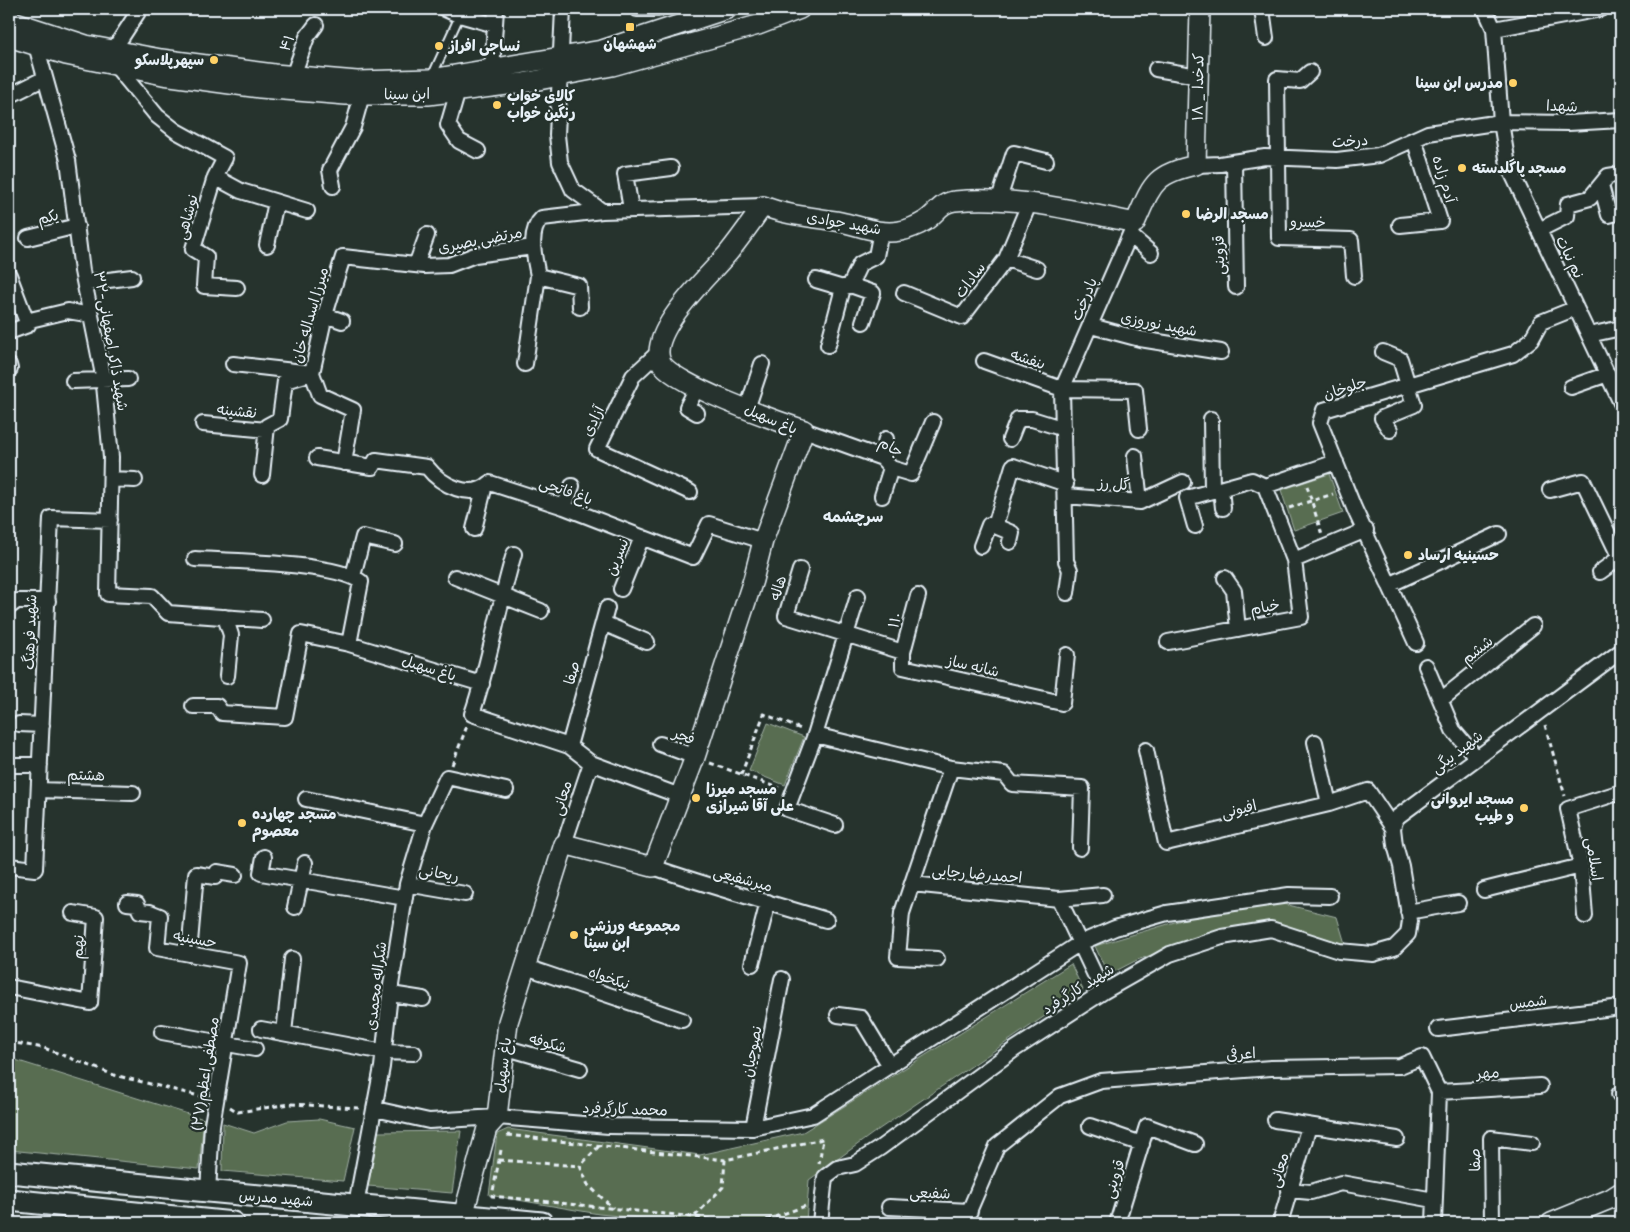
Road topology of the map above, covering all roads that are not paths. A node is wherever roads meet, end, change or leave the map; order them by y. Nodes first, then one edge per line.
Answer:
1 (13, 9) edge
2 (140, 9) edge
3 (445, 9) edge
4 (496, 9) edge
5 (563, 9) edge
6 (636, 9) edge
7 (655, 9) edge
8 (727, 9) edge
9 (800, 9) edge
10 (1200, 9) edge
11 (1262, 9) edge
12 (1485, 9) edge
13 (1601, 9) edge
14 (9, 13) edge
15 (689, 14) edge
16 (460, 15) junction
17 (9, 20) edge
18 (316, 25) dead end
19 (495, 25) junction
20 (1494, 28) junction
21 (33, 36) junction
22 (9, 37) edge
23 (1266, 38) dead end
24 (703, 40) junction
25 (114, 57) junction
26 (561, 66) junction
27 (1156, 69) dead end
28 (492, 70) junction
29 (1310, 72) dead end
30 (292, 76) junction
31 (1198, 76) junction
32 (45, 78) junction
33 (431, 79) junction
34 (458, 91) junction
35 (362, 95) junction
36 (9, 96) edge
37 (1621, 120) edge
38 (1501, 122) junction
39 (1414, 139) junction
40 (478, 151) dead end
41 (1277, 157) junction
42 (1046, 161) dead end
43 (1234, 162) junction
44 (1196, 165) junction
45 (671, 168) dead end
46 (1621, 174) edge
47 (215, 177) junction
48 (1601, 185) junction
49 (333, 186) dead end
50 (276, 202) junction
51 (998, 202) junction
52 (1029, 204) junction
53 (763, 206) junction
54 (631, 209) junction
55 (307, 211) dead end
56 (602, 211) junction
57 (1621, 212) edge
58 (1400, 225) dead end
59 (77, 226) junction
60 (1132, 229) junction
61 (1539, 230) junction
62 (881, 231) junction
63 (426, 235) dead end
64 (28, 238) dead end
65 (267, 245) dead end
66 (532, 247) junction
67 (1151, 254) dead end
68 (343, 257) joint
69 (1006, 259) junction
70 (416, 265) junction
71 (1037, 269) dead end
72 (538, 276) junction
73 (1354, 276) dead end
74 (132, 277) dead end
75 (10, 279) edge
76 (816, 280) dead end
77 (85, 283) junction
78 (847, 286) junction
79 (237, 288) dead end
80 (1236, 288) dead end
81 (904, 293) dead end
82 (580, 307) dead end
83 (1576, 308) junction
84 (91, 315) junction
85 (325, 315) junction
86 (26, 321) junction
87 (342, 321) dead end
88 (863, 322) dead end
89 (1091, 326) junction
90 (1621, 328) edge
91 (9, 332) edge
92 (1589, 335) junction
93 (828, 346) dead end
94 (660, 351) junction
95 (1221, 352) dead end
96 (1383, 352) dead end
97 (984, 361) dead end
98 (233, 364) dead end
99 (525, 364) dead end
100 (762, 364) dead end
101 (312, 373) junction
102 (1608, 374) junction
103 (104, 379) junction
104 (128, 379) dead end
105 (73, 381) dead end
106 (1407, 385) junction
107 (1571, 387) dead end
108 (697, 388) junction
109 (1062, 389) junction
110 (1621, 403) edge
111 (747, 409) junction
112 (697, 412) dead end
113 (1211, 419) dead end
114 (933, 422) dead end
115 (203, 424) dead end
116 (1064, 429) junction
117 (1139, 429) dead end
118 (267, 430) junction
119 (804, 430) junction
120 (1390, 430) dead end
121 (886, 439) dead end
122 (1010, 439) dead end
123 (1134, 456) dead end
124 (317, 458) dead end
125 (344, 462) junction
126 (1336, 462) junction
127 (887, 463) junction
128 (262, 475) dead end
129 (111, 479) junction
130 (135, 480) dead end
131 (1184, 482) dead end
132 (572, 486) dead end
133 (1265, 486) junction
134 (484, 489) junction
135 (1066, 490) junction
136 (1216, 490) junction
137 (1550, 490) dead end
138 (690, 492) dead end
139 (882, 496) dead end
140 (1140, 502) junction
141 (564, 507) junction
142 (1223, 508) dead end
143 (110, 520) junction
144 (995, 526) junction
145 (1195, 526) dead end
146 (474, 529) dead end
147 (1366, 530) junction
148 (1499, 534) dead end
149 (642, 537) junction
150 (763, 541) junction
151 (1010, 542) dead end
152 (395, 544) dead end
153 (981, 546) dead end
154 (514, 554) dead end
155 (1620, 558) edge
156 (195, 559) dead end
157 (1294, 560) junction
158 (800, 570) dead end
159 (1600, 572) dead end
160 (353, 576) junction
161 (455, 577) dead end
162 (1225, 578) dead end
163 (1389, 585) junction
164 (621, 589) dead end
165 (1066, 593) dead end
166 (502, 595) junction
167 (858, 596) dead end
168 (918, 596) dead end
169 (48, 601) junction
170 (9, 607) edge
171 (607, 608) dead end
172 (541, 611) dead end
173 (224, 617) junction
174 (262, 620) dead end
175 (603, 623) junction
176 (1533, 626) dead end
177 (1238, 629) junction
178 (845, 636) junction
179 (647, 642) dead end
180 (1168, 642) dead end
181 (1416, 643) dead end
182 (349, 644) junction
183 (1621, 651) edge
184 (903, 652) junction
185 (1067, 655) dead end
186 (1426, 666) dead end
187 (227, 676) dead end
188 (482, 684) junction
189 (1442, 699) junction
190 (194, 706) dead end
191 (19, 724) dead end
192 (42, 725) junction
193 (815, 735) junction
194 (1315, 742) dead end
195 (660, 744) dead end
196 (569, 746) junction
197 (1146, 750) dead end
198 (695, 758) junction
199 (1477, 758) junction
200 (591, 763) junction
201 (9, 765) edge
202 (40, 765) junction
203 (951, 768) junction
204 (39, 790) junction
205 (506, 790) dead end
206 (133, 792) dead end
207 (1621, 792) edge
208 (680, 796) junction
209 (306, 799) dead end
210 (1328, 804) junction
211 (425, 824) junction
212 (835, 825) dead end
213 (1393, 828) junction
214 (564, 844) junction
215 (1080, 848) dead end
216 (264, 857) dead end
217 (305, 863) dead end
218 (9, 866) edge
219 (1581, 866) junction
220 (653, 867) junction
221 (235, 875) dead end
222 (302, 880) junction
223 (912, 884) junction
224 (1484, 890) dead end
225 (406, 891) junction
226 (465, 894) dead end
227 (1103, 895) dead end
228 (1330, 896) dead end
229 (1060, 898) junction
230 (768, 902) junction
231 (127, 903) dead end
232 (1458, 903) dead end
233 (295, 907) dead end
234 (73, 913) dead end
235 (1409, 916) junction
236 (1585, 916) dead end
237 (826, 920) dead end
238 (1080, 943) junction
239 (189, 954) junction
240 (292, 959) dead end
241 (937, 959) dead end
242 (239, 963) joint
243 (752, 964) dead end
244 (526, 967) junction
245 (782, 979) dead end
246 (9, 987) edge
247 (1103, 992) junction
248 (391, 994) junction
249 (422, 999) dead end
250 (1621, 1007) edge
251 (838, 1016) dead end
252 (682, 1020) dead end
253 (1438, 1028) dead end
254 (261, 1029) dead end
255 (162, 1032) dead end
256 (284, 1032) junction
257 (226, 1044) junction
258 (507, 1048) junction
259 (254, 1049) dead end
260 (384, 1052) junction
261 (414, 1053) dead end
262 (890, 1066) junction
263 (580, 1068) dead end
264 (1540, 1086) dead end
265 (1439, 1092) junction
266 (374, 1109) junction
267 (497, 1117) junction
268 (1275, 1120) dead end
269 (1090, 1126) dead end
270 (1309, 1126) junction
271 (754, 1128) junction
272 (1397, 1139) dead end
273 (1532, 1143) dead end
274 (1142, 1144) junction
275 (1195, 1144) dead end
276 (9, 1172) edge
277 (1289, 1190) junction
278 (208, 1192) junction
279 (1621, 1192) edge
280 (9, 1200) edge
281 (1434, 1200) junction
282 (356, 1205) junction
283 (889, 1207) dead end
284 (72, 1215) edge
285 (463, 1216) junction
286 (967, 1217) edge
287 (225, 1223) edge
288 (542, 1223) edge
289 (820, 1223) edge
290 (1117, 1223) edge
291 (1280, 1223) edge
292 (1434, 1223) edge
293 (1492, 1223) edge
294 (1551, 1223) edge

1 - 14 street
2 - 25 street
3 - 16 street
4 - 19 street
5 - 26 street
6 - 7 street
8 - 15 street, ابن سینا
9 - 24 street, ابن سینا
10 - 31 street, ۱۸ _ کدخدا
11 - 23 street
12 - 20 street
13 - 20 street
15 - 24 street
15 - 26 street, ابن سینا
16 - 19 street
16 - 33 lane
17 - 21 street, ابن سینا
18 - 30 street, ۴۱
19 - 28 street
20 - 38 street, نم نبات
21 - 22 street, ابن سینا
21 - 25 street, ابن سینا
21 - 32 street, ۳۲-شهید ذاکر اصفهانی
24 - 26 street, ابن سینا
25 - 30 street, ابن سینا
25 - 35 street, ابن سینا
25 - 47 street
26 - 28 street, ابن سینا
26 - 34 street, ابن سینا
26 - 56 street
27 - 31 street
28 - 33 street, ابن سینا
29 - 41 street
30 - 33 street, ابن سینا
31 - 44 street, ۱۸ _ کدخدا
32 - 36 street
32 - 59 street, ۳۲-شهید ذاکر اصفهانی
34 - 35 street, ابن سینا
34 - 40 street
35 - 49 street
37 - 38 street, شهدا
38 - 39 street, درخت
38 - 61 street, نم نبات
39 - 41 street, درخت
39 - 58 street, آدم زاده
41 - 43 street, درخت
41 - 73 street, خسرو
42 - 51 street
43 - 44 street, درخت
43 - 80 street, قزوینی
44 - 60 street
45 - 54 street
46 - 48 street
47 - 50 street
47 - 79 street, نوشاهی
48 - 57 street
48 - 61 street
50 - 55 street
50 - 65 street
51 - 52 street, شهید جوادی
51 - 62 street, شهید جوادی
52 - 60 street, شهید جوادی
52 - 69 street, سادات
53 - 54 street, شهید جوادی
53 - 62 street, شهید جوادی
53 - 94 street
54 - 56 street, شهید جوادی
56 - 66 street, شهید جوادی
59 - 64 street, یکم
59 - 77 street, ۳۲-شهید ذاکر اصفهانی
60 - 67 street
60 - 89 street, پادرخت
61 - 83 street, نم نبات
62 - 78 street
63 - 70 street
66 - 70 street, مرتضی بصیری
66 - 72 street, شهید جوادی
68 - 70 street, مرتضی بصیری
68 - 85 street, میرزا اسداله خان
69 - 71 street
69 - 81 street, سادات
72 - 82 street
72 - 99 street
74 - 77 street
75 - 86 street
76 - 78 street
77 - 84 street, ۳۲-شهید ذاکر اصفهانی
78 - 88 street
78 - 93 street
83 - 92 street, نم نبات
83 - 106 street, جلوخان
84 - 86 street
84 - 103 street, ۳۲-شهید ذاکر اصفهانی
85 - 87 street
85 - 101 street, میرزا اسداله خان
86 - 91 street
89 - 95 street, شهید نوروزی
89 - 109 street, پادرخت
90 - 92 street
92 - 102 street, نم نبات
94 - 108 street, باغ سهیل
94 - 138 street, آزادی
96 - 106 street
97 - 109 street, بنفشه
98 - 101 street
100 - 111 street
101 - 118 street, میرزا اسداله خان
101 - 125 street
102 - 107 street
102 - 110 street, نم نبات
103 - 104 street
103 - 105 street
103 - 129 street, ۳۲-شهید ذاکر اصفهانی
106 - 120 street
106 - 126 street, جلوخان
108 - 111 street, باغ سهیل
108 - 112 street
109 - 116 street
109 - 117 street, بنفشه
111 - 119 street, باغ سهیل
113 - 136 street
114 - 127 street, جام
115 - 118 street, نقشینه
116 - 122 street
116 - 135 street
118 - 128 street
119 - 127 street, جام
119 - 150 street, باغ سهیل
121 - 127 street
123 - 140 street
124 - 125 street, باغ فاتحی
125 - 134 street, باغ فاتحی
126 - 133 street
126 - 147 street, جلوخان
127 - 139 street
129 - 130 street
129 - 143 street, ۳۲-شهید ذاکر اصفهانی
131 - 140 street, گل رز
132 - 141 street
133 - 136 street
133 - 157 street
134 - 141 street, باغ فاتحی
134 - 146 street
135 - 140 street, گل رز
135 - 144 street, گل رز
135 - 165 street
136 - 142 street
136 - 145 street
137 - 155 street
141 - 149 street, باغ فاتحی
143 - 169 street, شهید فرهنگ
143 - 173 street, ۳۲-شهید ذاکر اصفهانی
144 - 151 street
144 - 153 street
147 - 157 street
147 - 163 street, جلوخان
148 - 163 street
149 - 150 street, باغ فاتحی
149 - 164 street, نسرین
150 - 198 street, باغ سهیل
152 - 160 street
154 - 166 street
155 - 159 street
156 - 160 street
157 - 177 street, خیام
158 - 178 street, هاله
160 - 182 street
161 - 166 street
162 - 177 street, خیام
163 - 181 street, جلوخان
166 - 172 street
166 - 188 street
167 - 178 street
168 - 184 street, ۱۱۰
169 - 170 street
169 - 192 street, شهید فرهنگ
171 - 175 street, صفا
173 - 174 street, ۳۲-شهید ذاکر اصفهانی
173 - 187 street
175 - 179 street
175 - 196 street, صفا
176 - 189 street, ششم
177 - 180 street, خیام
178 - 184 street
178 - 193 street
182 - 188 street, باغ سهیل
182 - 190 street, باغ سهیل
183 - 199 street, شهید بیگی
184 - 185 street, شانه ساز
186 - 189 street
188 - 196 street
189 - 199 street
191 - 192 street
192 - 202 street, شهید فرهنگ
193 - 203 street
193 - 212 street
194 - 210 street
195 - 198 street, فجر
196 - 200 street
197 - 210 street, افیونی
198 - 208 street, باغ سهیل
199 - 213 street, شهید بیگی
200 - 208 street
200 - 214 street, معانی
201 - 202 street
202 - 204 street, شهید فرهنگ
203 - 215 street
203 - 223 street, احمدرضا رجایی
204 - 206 street, هشتم
204 - 218 street, شهید فرهنگ
205 - 211 street, شکراله محمدی
207 - 219 street, اسلامی
208 - 220 street, باغ سهیل
209 - 211 street
210 - 213 street, افیونی
211 - 225 street, شکراله محمدی
213 - 235 street
214 - 220 street
214 - 244 street, باغ سهیل
216 - 222 street, ریحانی
217 - 222 street
219 - 224 street
219 - 236 street, اسلامی
220 - 230 street, میرشفیعی
221 - 239 street
222 - 225 street, ریحانی
222 - 233 street
223 - 229 street, احمدرضا رجایی
223 - 241 street
225 - 226 street, ریحانی
225 - 248 street, شکراله محمدی
227 - 229 street, احمدرضا رجایی
228 - 238 street
229 - 238 street
230 - 237 street, میرشفیعی
230 - 243 street
231 - 239 street, حسینیه
232 - 235 street
234 - 246 street, نهم
235 - 247 street, شهید کارگرفرد
238 - 247 street
238 - 262 street
239 - 242 street, حسینیه
240 - 256 street
242 - 257 street, مصطفی اعظم(۲۷)
244 - 252 street, نیکخواه
244 - 258 street, باغ سهیل
245 - 271 street, نصوحیان
247 - 289 street, شهید کارگرفرد
248 - 249 street
248 - 260 street, شکراله محمدی
250 - 253 street, شمس
251 - 262 street
254 - 256 street
255 - 257 street
256 - 260 street
257 - 259 street
257 - 278 street, مصطفی اعظم(۲۷)
258 - 263 street, شکوفه
258 - 267 street, باغ سهیل
260 - 261 street
260 - 266 street, شکراله محمدی
262 - 271 street
264 - 265 street, مهر
265 - 281 street, اعرفی
265 - 286 street, اعرفی
266 - 267 street, محمد کارگرفرد
266 - 282 street, شکراله محمدی
267 - 271 street, محمد کارگرفرد
267 - 285 street, باغ سهیل
268 - 270 street
269 - 274 street, قزوینی
270 - 272 street
270 - 277 street, معانی
273 - 293 street, صفا
274 - 275 street, قزوینی
274 - 290 street, قزوینی
276 - 278 main road, شهید مدرس
277 - 281 street
277 - 291 street, معانی
278 - 282 main road, شهید مدرس
279 - 294 street
280 - 284 main road
281 - 292 street, اعرفی
282 - 285 main road, شهید مدرس
283 - 286 street, شفیعی
284 - 287 main road
285 - 288 main road, شهید مدرس

